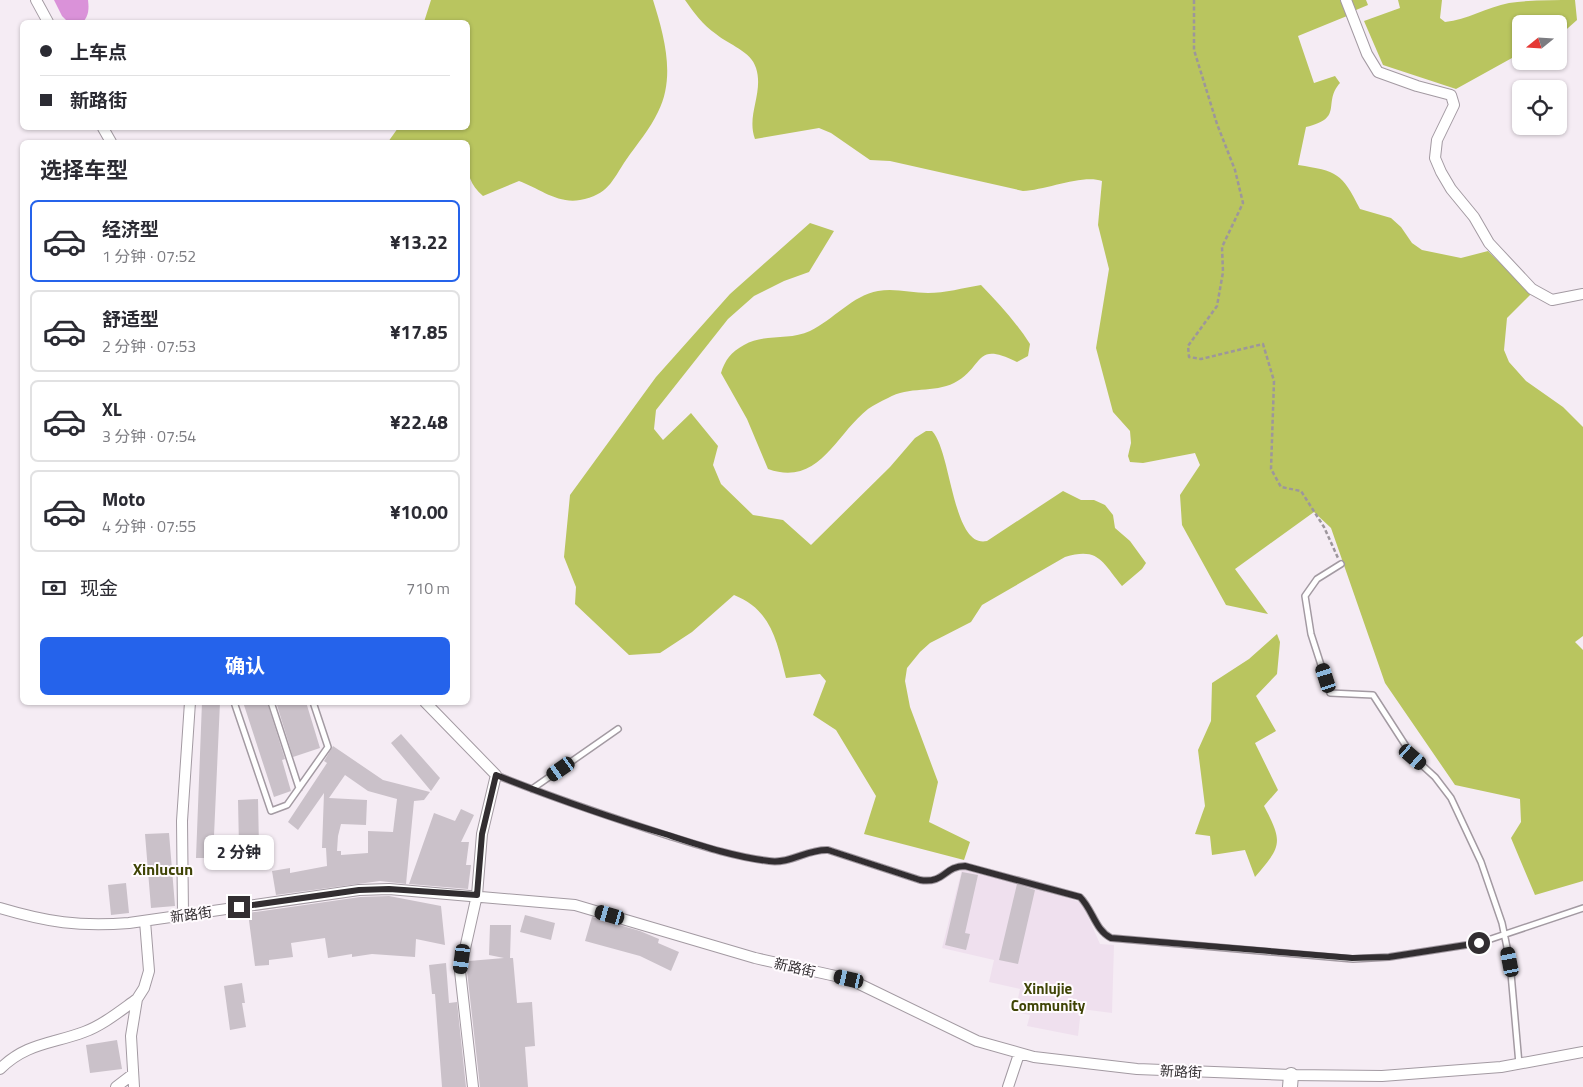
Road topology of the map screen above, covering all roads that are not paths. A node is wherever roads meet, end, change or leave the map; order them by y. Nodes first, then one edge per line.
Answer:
1 (36, 0) edge
2 (1346, 0) edge
3 (47, 20) edge
4 (1583, 294) edge
5 (1341, 564) road end
6 (190, 705) edge
7 (235, 705) edge
8 (272, 705) edge
9 (314, 705) edge
10 (428, 705) edge
11 (618, 729) dead end
12 (496, 775) junction
13 (299, 788) junction
14 (532, 789) junction
15 (477, 895) junction
16 (0, 908) edge
17 (1583, 908) edge
18 (183, 915) junction
19 (145, 920) junction
20 (1505, 936) junction
21 (137, 1000) junction
22 (1583, 1052) edge
23 (1019, 1054) junction
24 (1519, 1064) junction
25 (0, 1070) edge
26 (133, 1074) junction
27 (1290, 1081) edge
28 (116, 1087) edge
29 (134, 1087) edge
30 (473, 1087) edge
31 (1008, 1087) edge

1 - 3 street
2 - 4 street
5 - 20 lane
6 - 18 street
7 - 13 lane
8 - 13 lane
9 - 13 lane
10 - 12 street
11 - 14 lane
12 - 14 lane
12 - 15 street
14 - 20 lane
15 - 18 street, 新路街
15 - 23 street, 新路街
15 - 30 street
16 - 19 street, 新路街
17 - 20 lane
18 - 19 street, 新路街
19 - 21 street
20 - 24 lane
21 - 25 street
21 - 26 street
22 - 24 street, 新路街
23 - 27 street, 新路街
23 - 31 street
24 - 27 street, 新路街
26 - 28 street
26 - 29 street

